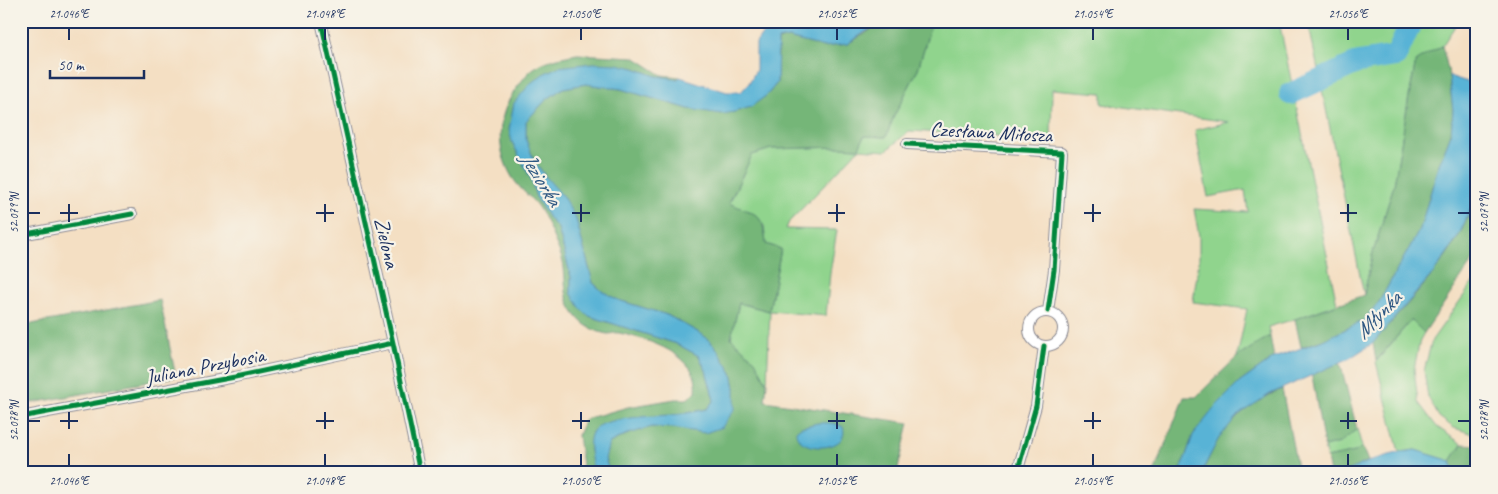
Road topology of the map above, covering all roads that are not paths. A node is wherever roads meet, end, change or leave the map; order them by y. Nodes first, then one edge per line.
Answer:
1 (321, 21) edge
2 (907, 144) dead end
3 (132, 214) dead end
4 (21, 234) edge
5 (1048, 311) junction
6 (393, 344) junction
7 (1044, 346) junction
8 (21, 416) edge
9 (420, 473) edge
10 (1017, 473) edge

1 - 6 street, Zielona
2 - 5 street, Czesława Miłosza
3 - 4 street
5 - 7 street
5 - 7 street
6 - 8 street, Juliana Przybosia
6 - 9 street, Zielona
7 - 10 street

